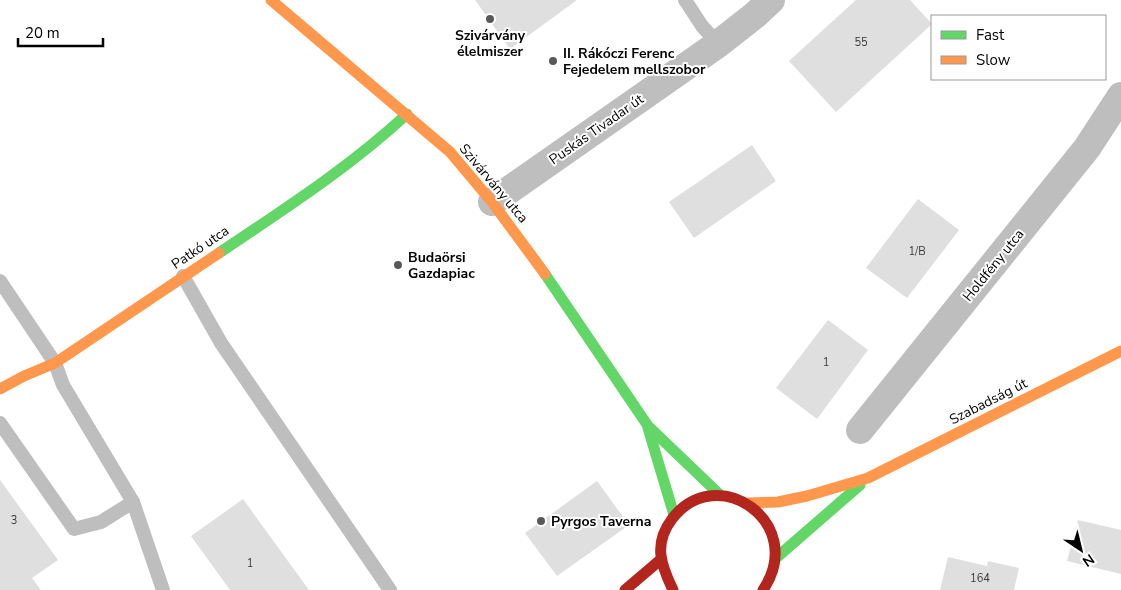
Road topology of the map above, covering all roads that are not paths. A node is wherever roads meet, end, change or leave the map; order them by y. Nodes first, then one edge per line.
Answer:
1 (271, 0) edge
2 (685, 0) edge
3 (771, 0) edge
4 (718, 44) junction
5 (1121, 96) edge
6 (407, 114) junction
7 (492, 202) junction
8 (183, 276) junction
9 (0, 281) edge
10 (1121, 351) edge
11 (56, 362) junction
12 (0, 389) edge
13 (0, 423) edge
14 (648, 426) junction
15 (860, 430) dead end
16 (868, 478) junction
17 (719, 494) junction
18 (133, 502) junction
19 (748, 503) junction
20 (674, 515) junction
21 (776, 558) junction
22 (659, 561) junction
23 (163, 590) edge
24 (390, 590) edge
25 (625, 590) edge
26 (672, 590) edge
27 (763, 590) edge

1 - 6 street, Szivárvány utca
2 - 4 lane
3 - 4 street, Puskás Tivadar út
4 - 7 street, Puskás Tivadar út
5 - 15 street, Holdfény utca
6 - 7 street, Szivárvány utca
6 - 8 street, Patkó utca
7 - 14 street, Szivárvány utca
8 - 11 street, Patkó utca
8 - 24 lane
9 - 11 lane
10 - 16 street, Szabadság út
11 - 12 street, Patkó utca
11 - 18 lane
13 - 18 lane
14 - 17 street, Szivárvány utca
14 - 20 street, Szivárvány utca
16 - 19 street, Szabadság út
16 - 21 street, Szabadság út
17 - 19 street, Szabadság út
17 - 20 street, Szabadság út
18 - 23 lane
19 - 21 street, Szabadság út
20 - 22 street, Szabadság út
21 - 27 street, Szabadság út
22 - 25 street
22 - 26 street, Szabadság út

